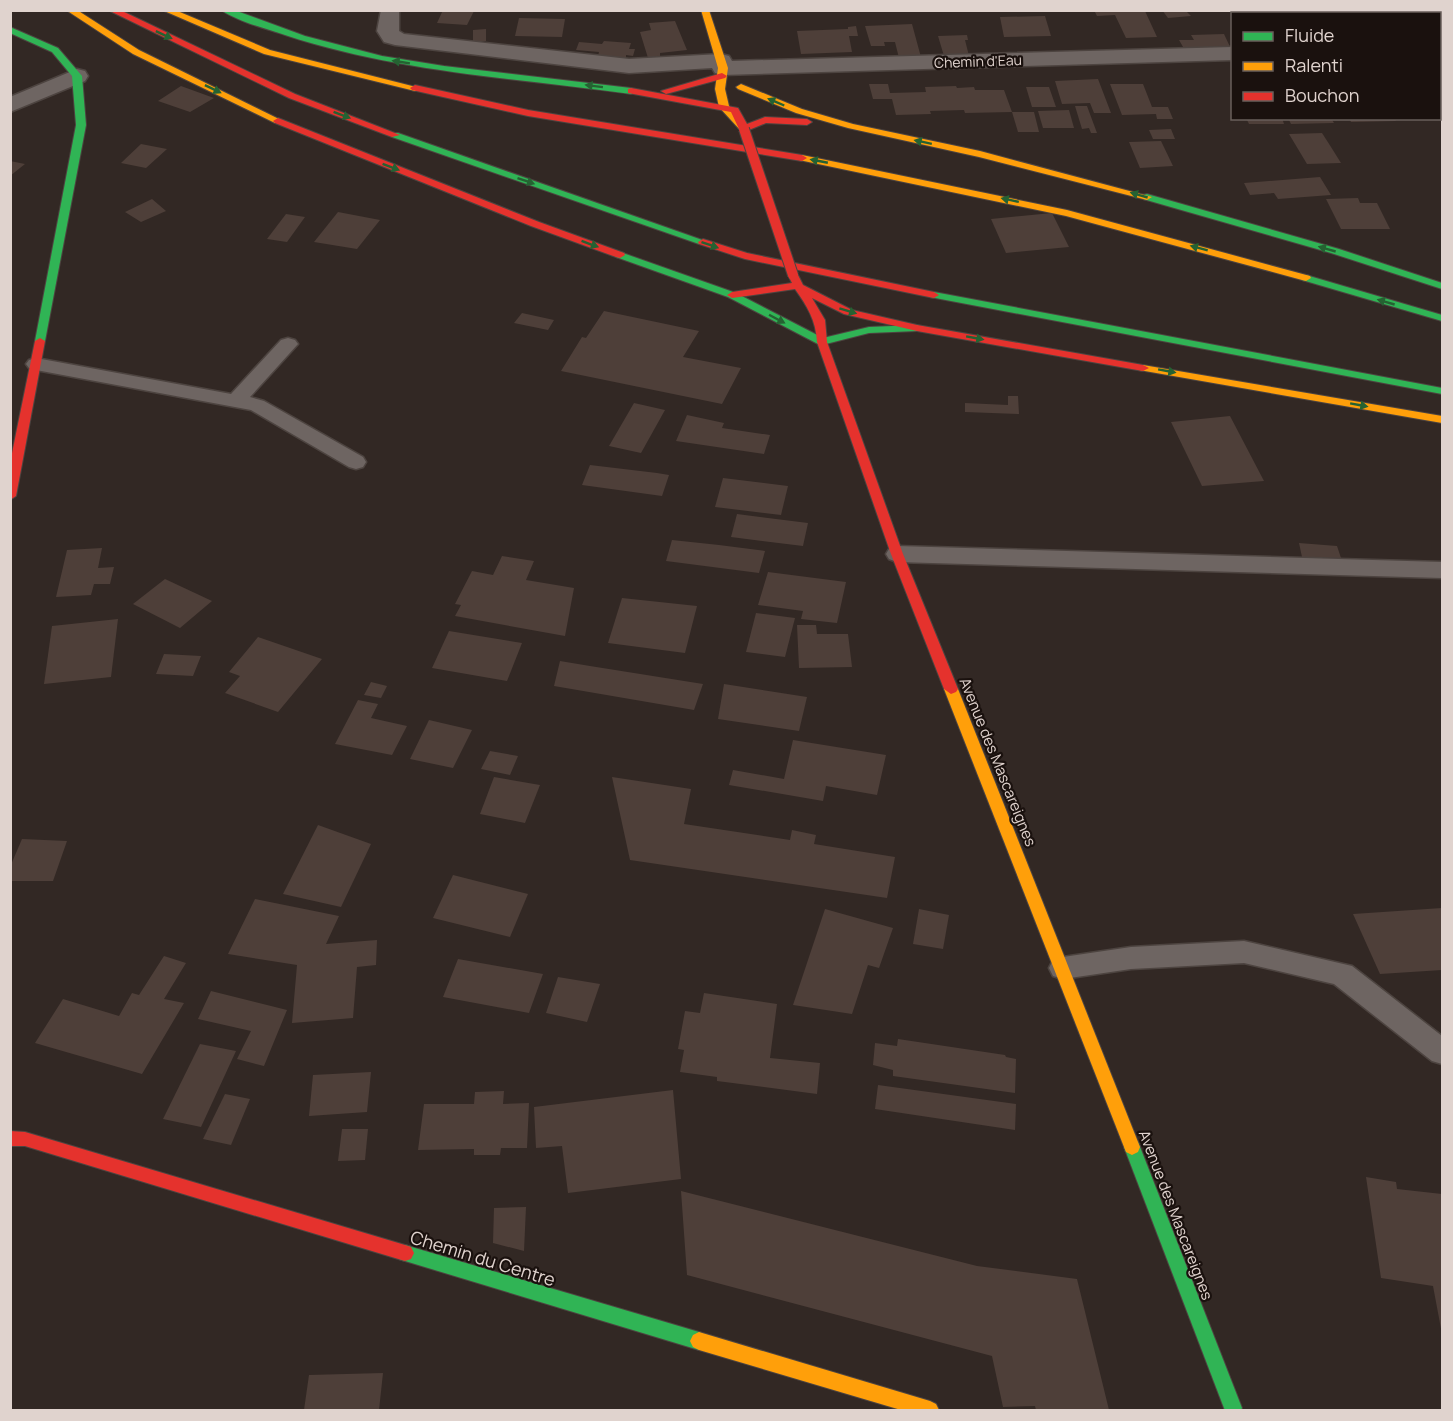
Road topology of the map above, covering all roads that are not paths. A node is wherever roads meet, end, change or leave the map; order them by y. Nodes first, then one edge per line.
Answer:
1 (70, 10) edge
2 (112, 10) edge
3 (166, 10) edge
4 (225, 10) edge
5 (705, 10) edge
6 (390, 13) dead end
7 (10, 30) edge
8 (1231, 54) edge
9 (722, 68) junction
10 (76, 76) junction
11 (741, 87) junction
12 (652, 93) junction
13 (10, 105) edge
14 (724, 107) junction
15 (851, 126) junction
16 (744, 129) junction
17 (794, 281) junction
18 (1443, 286) edge
19 (732, 295) junction
20 (1443, 318) edge
21 (918, 328) junction
22 (822, 342) junction
23 (288, 344) dead end
24 (36, 364) junction
25 (1443, 391) edge
26 (237, 400) junction
27 (1443, 420) edge
28 (356, 462) dead end
29 (10, 496) edge
30 (897, 554) junction
31 (1443, 570) edge
32 (1063, 968) junction
33 (1443, 1052) edge
34 (10, 1126) edge
35 (10, 1138) edge
36 (25, 1139) junction
37 (1229, 1409) edge
38 (930, 1410) edge
39 (1252, 1410) edge

1 -> 19 main road
2 -> 25 main road
20 -> 3 main road
12 -> 4 main road
5 - 9 main road
6 - 9 street, Chemin d'Eau
7 - 10 main road
8 - 9 street, Chemin d'Eau
9 - 11 main road
9 - 12 main road
9 - 14 main road
10 - 13 street
10 - 24 main road
15 -> 11 main road
11 - 16 main road
12 - 14 main road
14 - 16 main road
15 - 16 main road
18 -> 15 main road
16 - 17 main road, Avenue des Mascareignes, bridge
17 - 19 main road
17 -> 21 main road
17 - 22 main road
17 - 22 main road, Avenue des Mascareignes
19 -> 22 main road
21 - 22 main road
21 -> 27 main road
22 - 30 main road, Avenue des Mascareignes
23 - 26 lane
24 - 26 lane
24 - 29 main road
26 - 28 lane
30 - 31 lane
30 - 32 main road, Avenue des Mascareignes
32 - 33 lane
32 - 37 main road, Avenue des Mascareignes
34 - 36 main road, Chemin du Centre
35 - 36 main road, Chemin du Centre
36 - 38 main road, Chemin du Centre
37 - 39 main road

